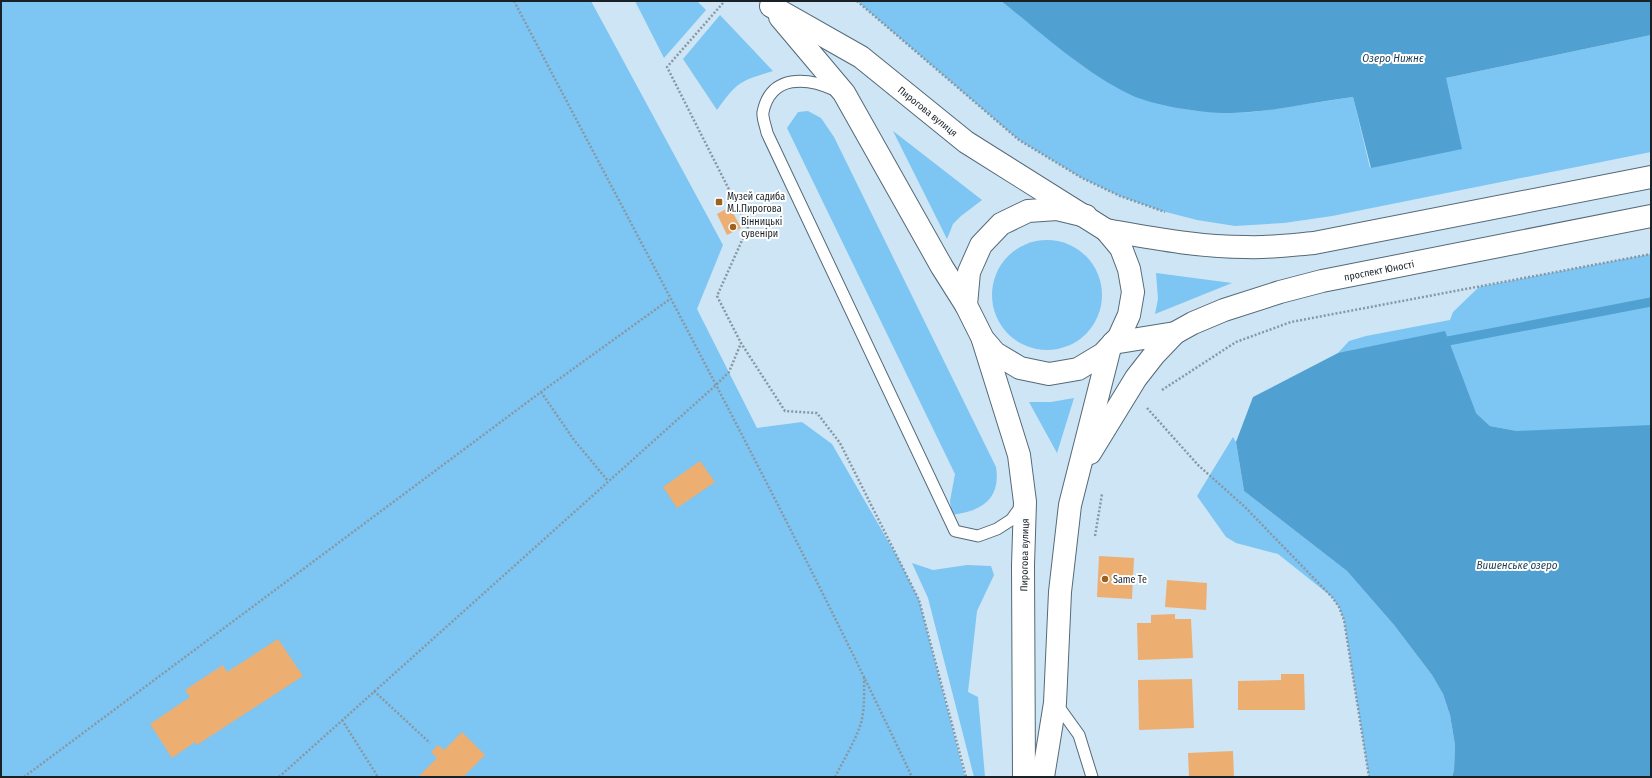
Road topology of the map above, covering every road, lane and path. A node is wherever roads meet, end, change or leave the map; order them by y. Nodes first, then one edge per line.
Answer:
1 (514, 1) edge
2 (857, 1) edge
3 (723, 3) dead end
4 (768, 3) edge
5 (844, 93) junction
6 (1651, 177) edge
7 (1169, 213) dead end
8 (1086, 216) junction
9 (1651, 216) edge
10 (1106, 230) junction
11 (1651, 254) edge
12 (670, 299) junction
13 (966, 305) junction
14 (1175, 334) junction
15 (983, 339) junction
16 (741, 343) junction
17 (1112, 345) junction
18 (716, 385) junction
19 (1161, 390) dead end
20 (540, 392) junction
21 (1144, 405) dead end
22 (1078, 472) junction
23 (608, 481) junction
24 (1103, 489) dead end
25 (1025, 502) junction
26 (1094, 541) dead end
27 (864, 675) junction
28 (374, 692) junction
29 (1055, 703) junction
30 (342, 720) junction
31 (430, 743) dead end
32 (24, 777) edge
33 (279, 777) edge
34 (378, 777) edge
35 (835, 777) edge
36 (912, 777) edge
37 (966, 777) edge
38 (1024, 777) edge
39 (1043, 777) edge
40 (1092, 777) edge
41 (1369, 777) edge

1 - 12 path
2 - 7 path
3 - 16 path
4 - 5 main road, Пирогова вулиця
4 - 8 main road, Пирогова вулиця
5 - 13 main road, Пирогова вулиця
5 - 25 lane
6 - 10 main road
8 - 10 main road, Пирогова вулиця
8 - 13 main road
9 - 14 main road, проспект Юності
10 - 17 main road
11 - 19 path
12 - 18 path
12 - 20 path
13 - 15 main road, Пирогова вулиця
14 - 17 main road, проспект Юності
14 - 22 main road
15 - 17 main road
15 - 25 main road, Пирогова вулиця
16 - 18 path
16 - 37 path
17 - 22 main road
18 - 23 path
18 - 27 path
20 - 23 path
20 - 32 path
21 - 41 path
22 - 29 main road
23 - 28 path
24 - 26 path
25 - 38 main road, Пирогова вулиця
27 - 35 path
27 - 36 path
28 - 30 path
28 - 31 path
29 - 39 main road
29 - 40 lane
30 - 33 path
30 - 34 path

